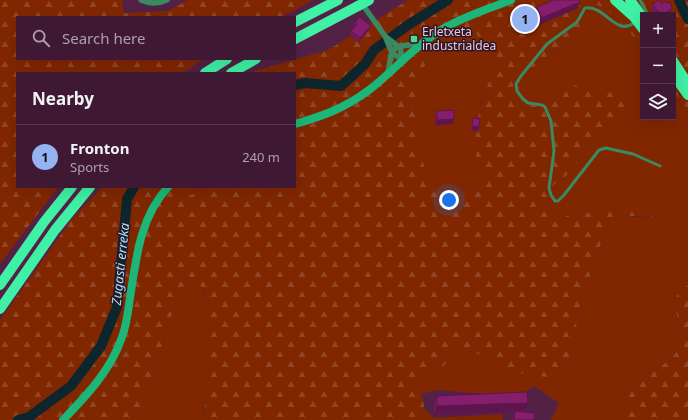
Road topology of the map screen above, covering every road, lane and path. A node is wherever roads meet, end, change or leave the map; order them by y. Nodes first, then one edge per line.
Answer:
1 (141, 0) edge
2 (167, 0) edge
3 (338, 0) edge
4 (369, 0) edge
5 (511, 0) edge
6 (615, 0) edge
7 (630, 0) edge
8 (640, 0) edge
9 (360, 3) edge
10 (646, 12) edge
11 (640, 19) edge
12 (296, 21) edge
13 (385, 36) junction
14 (296, 38) edge
15 (420, 44) junction
16 (398, 45) junction
17 (391, 52) junction
18 (225, 60) edge
19 (254, 60) edge
20 (403, 60) junction
21 (676, 66) edge
22 (207, 72) edge
23 (232, 72) edge
24 (388, 73) junction
25 (676, 78) edge
26 (688, 84) edge
27 (688, 96) edge
28 (296, 124) edge
29 (660, 166) dead end
30 (71, 188) edge
31 (89, 188) edge
32 (167, 188) edge
33 (0, 285) edge
34 (0, 309) edge
35 (63, 420) edge

1 - 2 street
3 - 12 highway
4 - 9 highway, bridge
5 - 15 main road
6 - 11 highway
7 - 11 highway
8 - 10 lane
9 - 13 street
9 - 14 highway
11 - 29 lane
13 - 16 street
13 - 17 street
15 - 16 street
15 - 20 main road
16 - 17 street
16 - 20 street
17 - 20 street
17 - 24 street
18 - 22 highway
19 - 23 highway
20 - 24 main road
21 - 26 highway
24 - 28 main road
25 - 27 highway
30 - 33 highway
31 - 34 highway
32 - 35 main road

